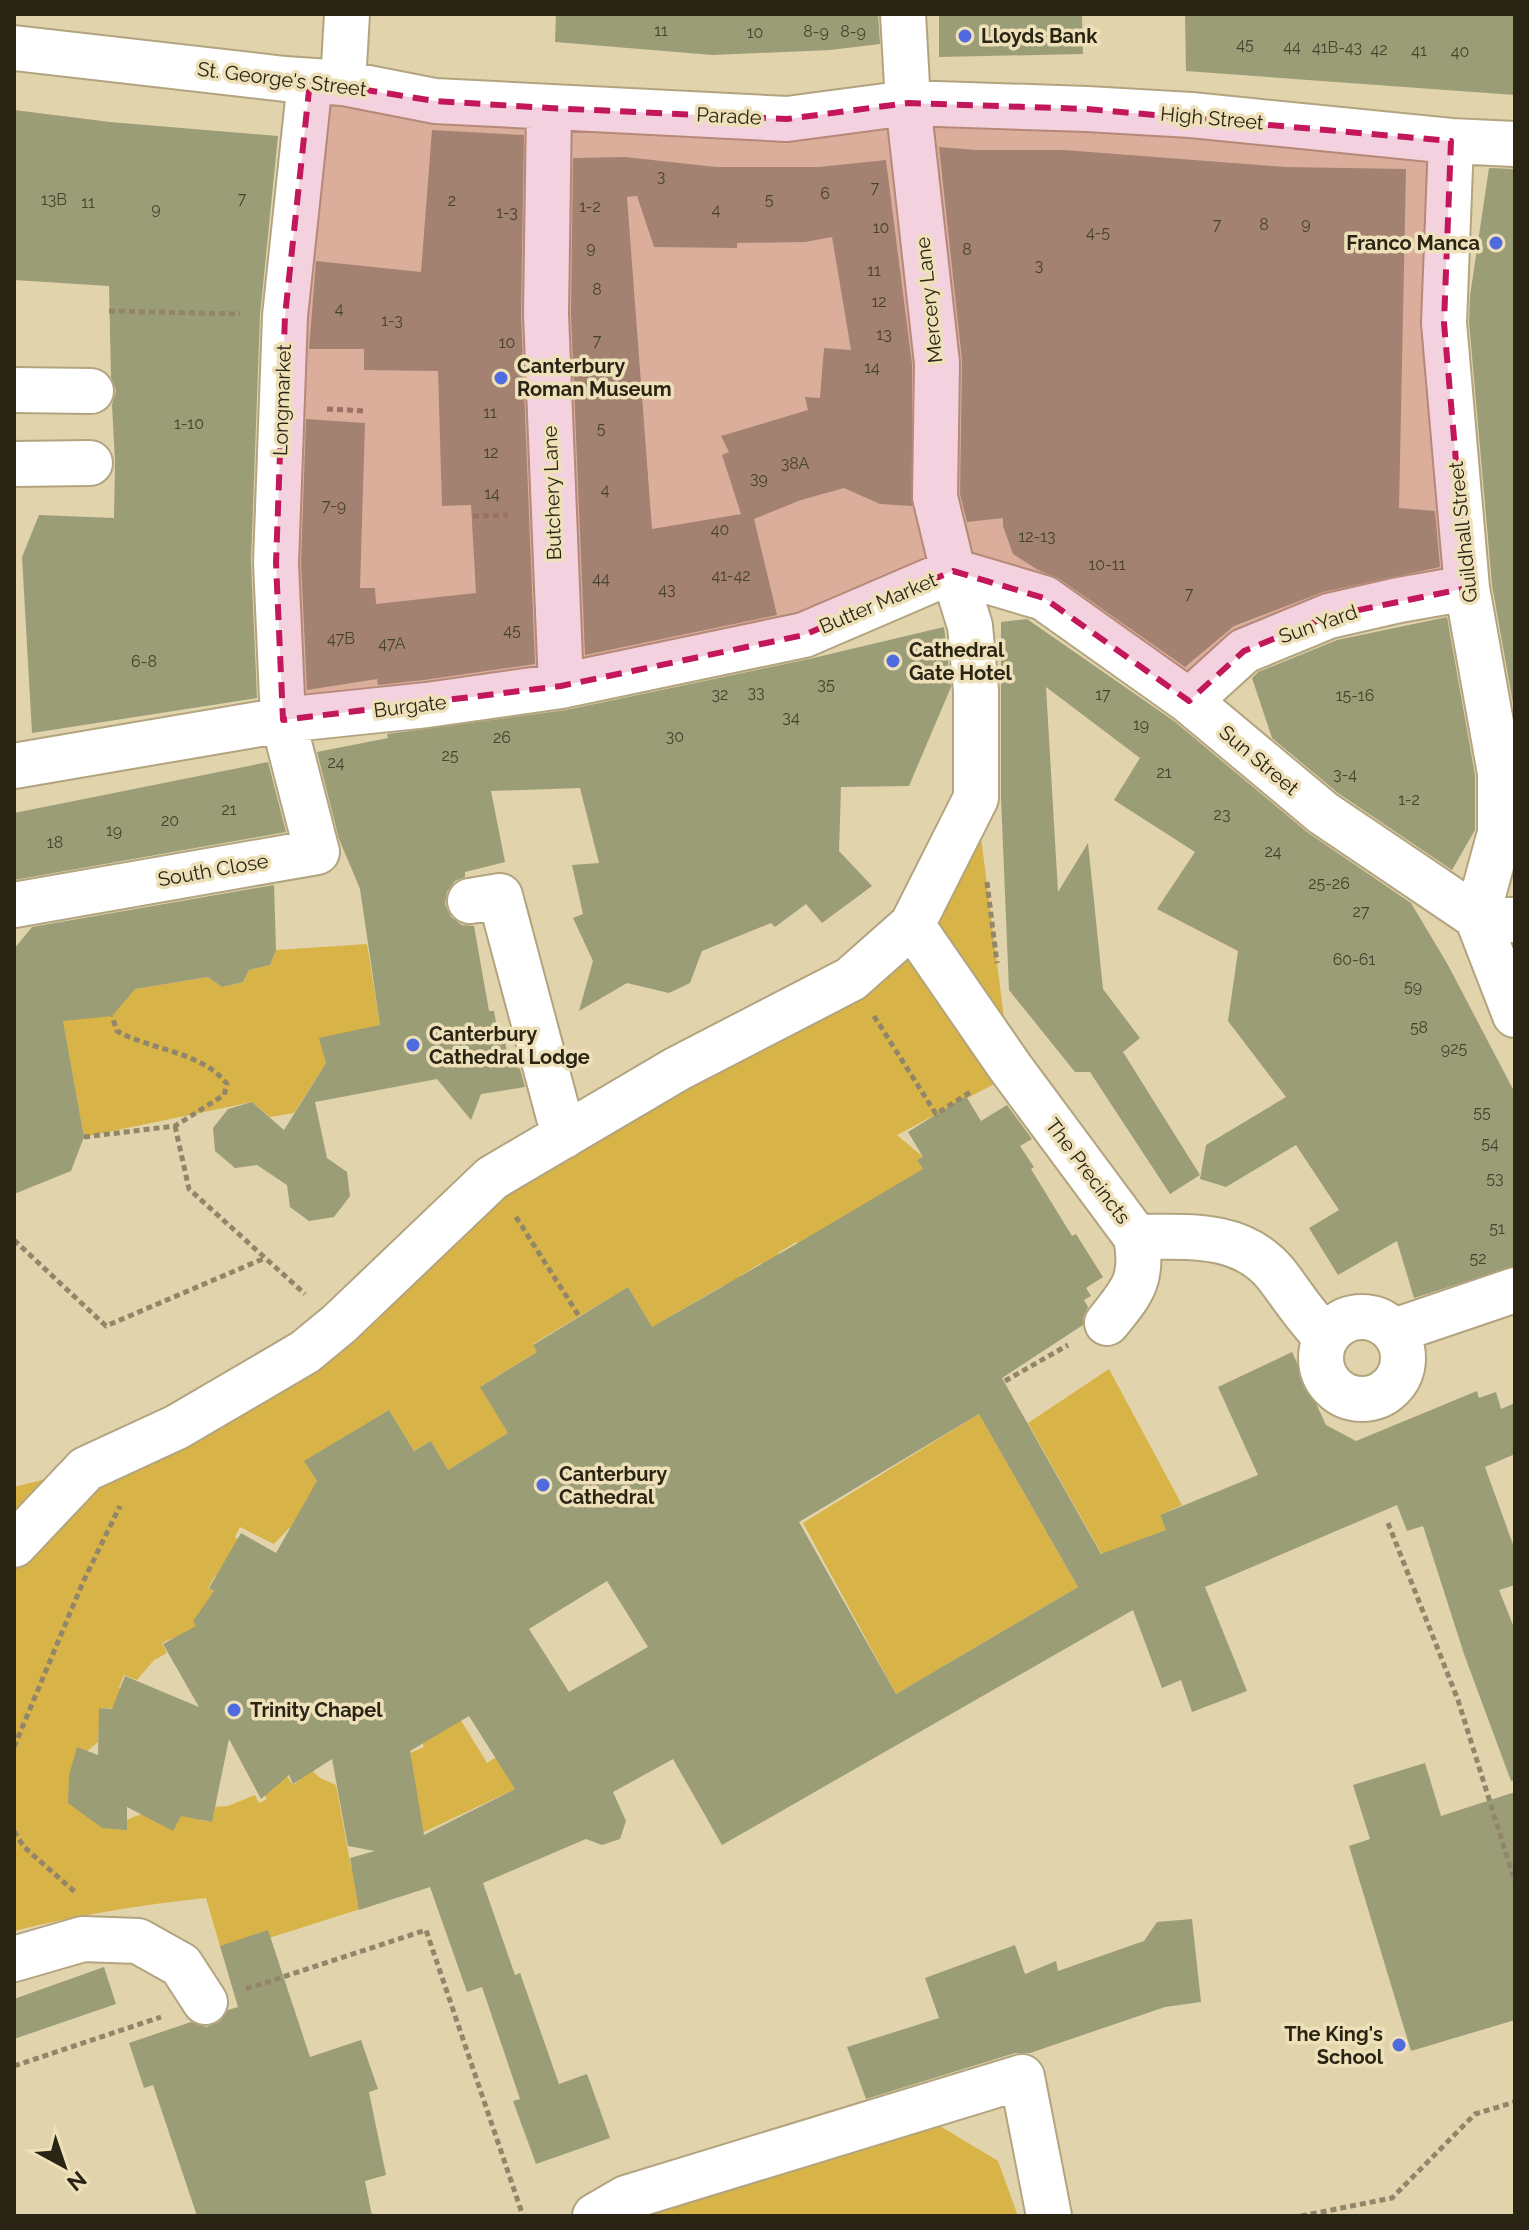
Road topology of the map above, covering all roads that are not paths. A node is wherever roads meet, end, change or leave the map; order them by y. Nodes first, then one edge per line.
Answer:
1 (347, 14) edge
2 (903, 14) edge
3 (14, 48) edge
4 (327, 82) junction
5 (908, 103) junction
6 (549, 108) junction
7 (1451, 141) junction
8 (1515, 144) edge
9 (14, 390) edge
10 (91, 391) dead end
11 (90, 463) dead end
12 (14, 464) edge
13 (935, 497) joint
14 (953, 571) junction
15 (1467, 588) junction
16 (1044, 598) joint
17 (804, 635) joint
18 (561, 686) junction
19 (1189, 701) junction
20 (288, 739) junction
21 (14, 766) edge
22 (470, 901) dead end
23 (14, 905) edge
24 (1496, 919) edge
25 (912, 925) junction
26 (1515, 1015) edge
27 (564, 1136) junction
28 (1136, 1237) junction
29 (1515, 1290) edge
30 (1107, 1323) road end
31 (1394, 1331) junction
32 (1326, 1337) junction
33 (14, 1545) edge
34 (14, 1959) edge
35 (205, 2002) dead end
36 (595, 2216) edge
37 (1049, 2216) edge

1 - 4 street, Longmarket
2 - 5 street, Mercery Lane
3 - 4 street, St. George's Street
4 - 6 street, St. George's Street
4 - 20 street, Longmarket
5 - 6 street, Parade
5 - 7 street, High Street
5 - 13 street, Mercery Lane
6 - 18 street, Butchery Lane
7 - 8 street, High Street
7 - 15 street, Guildhall Street
9 - 10 street
11 - 12 street
13 - 14 street, Butter Market
14 - 16 street, Butter Market
14 - 17 street, Butter Market
14 - 25 street
15 - 19 street, Sun Yard
15 - 24 street, Guildhall Street
16 - 19 street, Sun Street
17 - 18 street, Burgate
18 - 20 street, Burgate
19 - 24 street, Sun Street
20 - 21 street, Burgate
20 - 23 street, South Close
22 - 27 street
24 - 26 street
25 - 27 street
25 - 28 street, The Precincts
27 - 33 street
28 - 30 street, The Precincts
28 - 32 street
29 - 31 street
31 - 32 street
31 - 32 street
34 - 35 street
36 - 37 street

